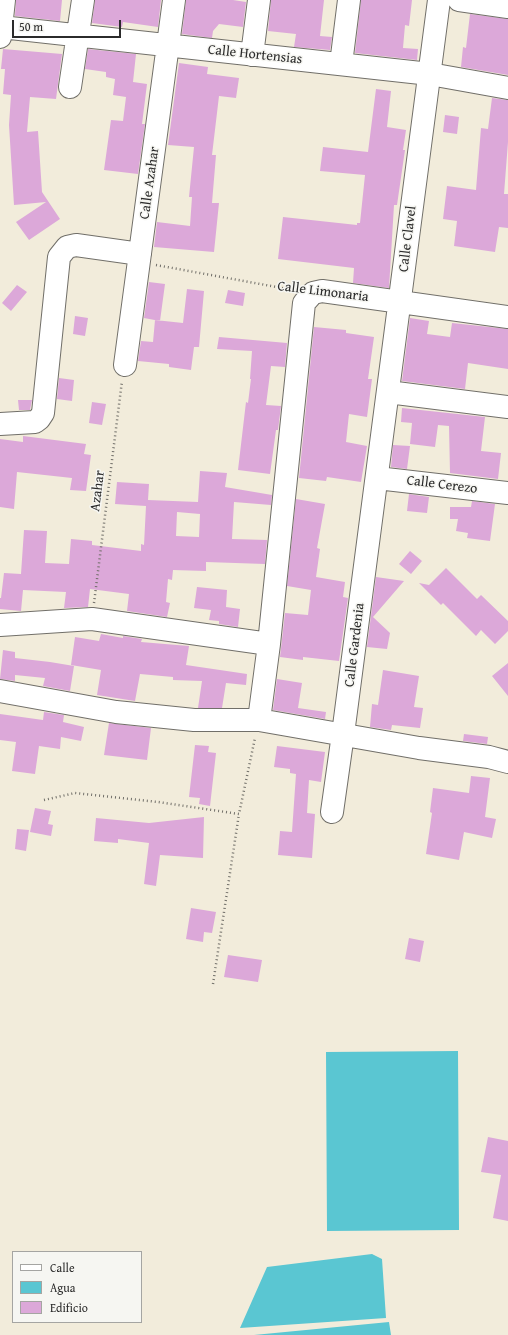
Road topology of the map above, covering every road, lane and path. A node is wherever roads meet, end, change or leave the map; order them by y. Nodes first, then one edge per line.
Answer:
1 (4, 0) edge
2 (83, 0) edge
3 (174, 0) edge
4 (259, 0) edge
5 (349, 0) edge
6 (439, 0) edge
7 (458, 0) edge
8 (508, 6) edge
9 (0, 32) edge
10 (78, 36) junction
11 (168, 45) junction
12 (252, 55) junction
13 (341, 64) junction
14 (430, 74) junction
15 (70, 87) dead end
16 (508, 88) edge
17 (140, 258) junction
18 (313, 293) junction
19 (400, 302) junction
20 (508, 317) edge
21 (124, 365) joint
22 (388, 392) junction
23 (508, 407) edge
24 (0, 424) edge
25 (377, 478) junction
26 (508, 493) edge
27 (92, 619) junction
28 (0, 625) edge
29 (269, 644) junction
30 (0, 691) edge
31 (259, 720) junction
32 (343, 734) junction
33 (508, 762) edge
34 (44, 800) dead end
35 (332, 812) dead end
36 (239, 814) junction
37 (214, 984) dead end

1 - 9 street
2 - 10 street
3 - 11 street, Calle Azahar
4 - 12 street
5 - 13 street
6 - 14 street, Calle Clavel
7 - 8 street
9 - 10 street, Calle Hortensias
10 - 11 street, Calle Hortensias
10 - 15 street
11 - 12 street, Calle Hortensias
11 - 17 street, Calle Azahar
12 - 13 street, Calle Hortensias
13 - 14 street, Calle Hortensias
14 - 16 street, Calle Hortensias
14 - 19 street, Calle Clavel
17 - 18 path, Calle Limonaria
17 - 21 street, Calle Azahar
17 - 24 street
18 - 19 street, Calle Limonaria
18 - 29 street
19 - 20 street, Calle Limonaria
19 - 22 street, Calle Clavel
21 - 27 path, Azahar
22 - 23 street
22 - 25 street, Calle Clavel
25 - 26 street, Calle Cerezo
25 - 32 street, Calle Gardenia
27 - 28 street
27 - 29 street
29 - 31 street
30 - 31 street
31 - 32 street
31 - 36 path
32 - 33 street
32 - 35 street, Calle Gardenia
34 - 36 path
36 - 37 path

